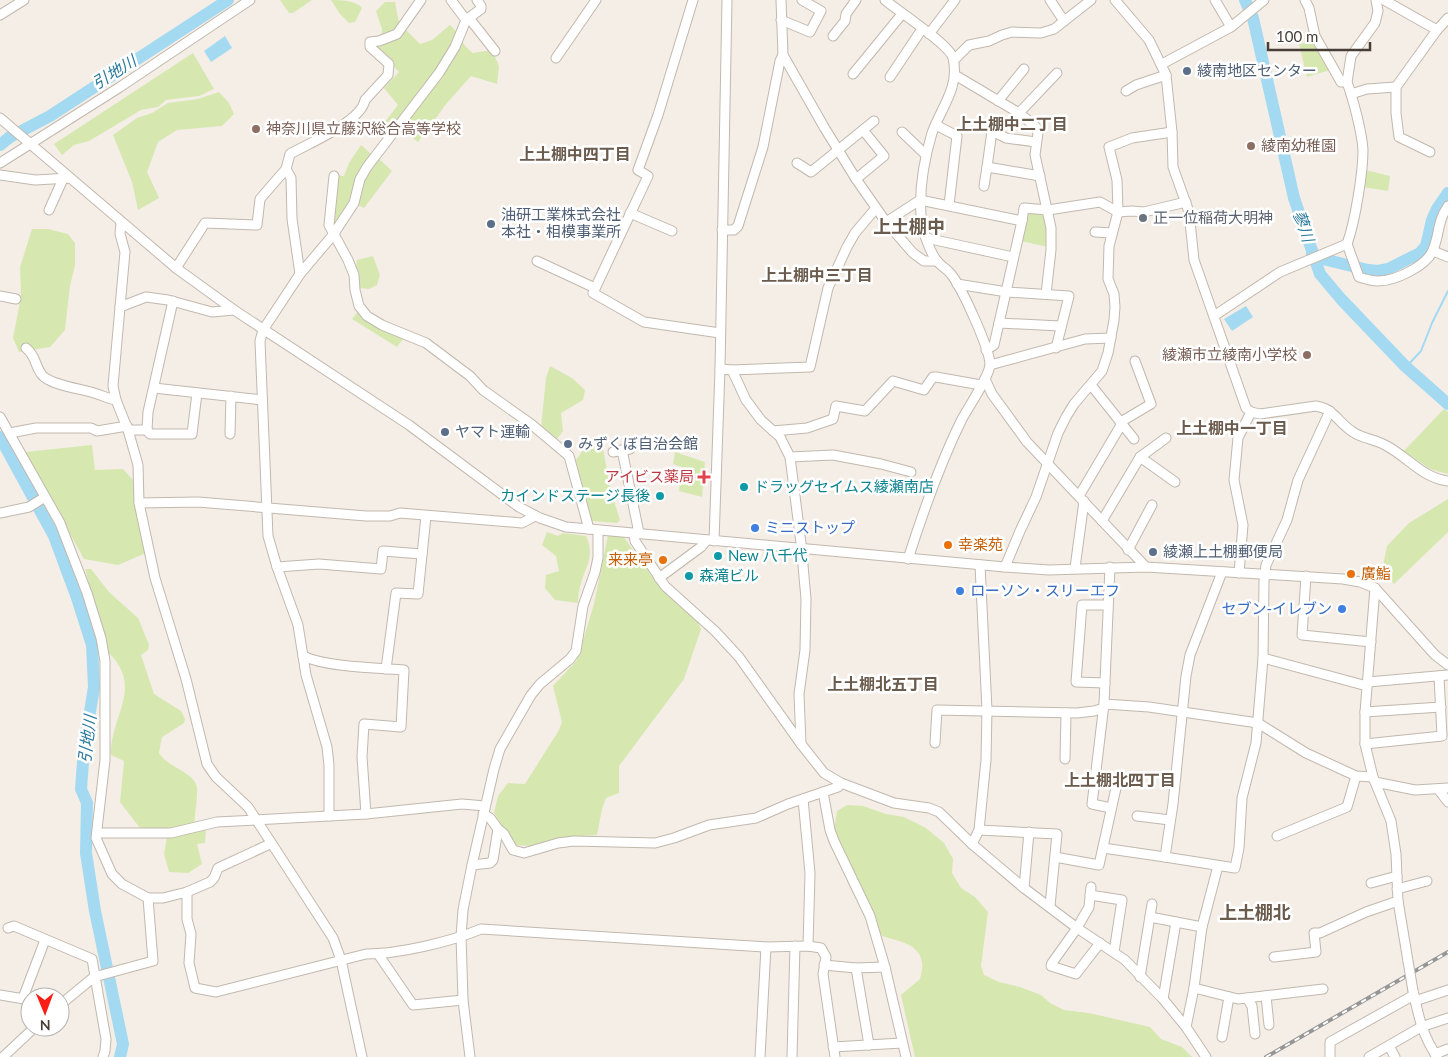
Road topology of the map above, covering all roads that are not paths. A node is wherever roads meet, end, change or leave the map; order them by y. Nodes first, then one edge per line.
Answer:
1 (24, 0) edge
2 (250, 0) edge
3 (420, 0) edge
4 (451, 0) edge
5 (477, 0) edge
6 (596, 0) edge
7 (693, 0) edge
8 (727, 0) edge
9 (781, 0) edge
10 (802, 0) edge
11 (856, 0) edge
12 (885, 0) edge
13 (955, 0) edge
14 (1050, 0) edge
15 (1091, 0) edge
16 (1115, 0) edge
17 (1215, 0) edge
18 (1305, 0) edge
19 (1376, 0) edge
20 (1384, 0) edge
21 (1262, 2) edge
22 (902, 14) junction
23 (0, 15) edge
24 (1448, 18) edge
25 (467, 19) junction
26 (781, 20) junction
27 (1064, 21) junction
28 (1230, 27) junction
29 (1437, 30) junction
30 (926, 31) junction
31 (833, 36) dead end
32 (495, 51) dead end
33 (783, 55) junction
34 (556, 58) dead end
35 (954, 60) junction
36 (1162, 64) junction
37 (1024, 69) dead end
38 (1057, 73) dead end
39 (852, 74) dead end
40 (955, 75) junction
41 (1166, 75) junction
42 (890, 77) dead end
43 (1347, 82) junction
44 (1396, 87) junction
45 (1126, 91) dead end
46 (1351, 94) junction
47 (998, 100) junction
48 (1019, 113) junction
49 (0, 118) edge
50 (874, 121) dead end
51 (936, 125) junction
52 (863, 130) junction
53 (902, 132) dead end
54 (1172, 132) junction
55 (28, 142) junction
56 (1036, 142) junction
57 (838, 150) junction
58 (1430, 152) dead end
59 (926, 156) junction
60 (0, 163) edge
61 (797, 163) dead end
62 (987, 167) junction
63 (286, 169) junction
64 (0, 175) edge
65 (334, 176) dead end
66 (1040, 176) junction
67 (66, 179) junction
68 (856, 179) junction
69 (984, 186) dead end
70 (920, 200) junction
71 (1186, 202) junction
72 (949, 205) junction
73 (1448, 206) edge
74 (876, 208) junction
75 (49, 210) dead end
76 (1048, 210) junction
77 (1118, 212) junction
78 (630, 213) junction
79 (1022, 221) junction
80 (121, 222) junction
81 (886, 222) junction
82 (722, 230) junction
83 (672, 231) dead end
84 (1096, 232) dead end
85 (1112, 233) junction
86 (333, 234) junction
87 (926, 238) junction
88 (1347, 244) junction
89 (1433, 251) junction
90 (1013, 257) junction
91 (1448, 257) edge
92 (537, 261) dead end
93 (937, 262) junction
94 (176, 268) junction
95 (300, 274) junction
96 (957, 284) junction
97 (596, 288) junction
98 (1007, 292) junction
99 (1046, 294) junction
100 (0, 296) edge
101 (16, 299) dead end
102 (172, 301) junction
103 (120, 307) junction
104 (234, 310) junction
105 (1214, 316) junction
106 (999, 323) junction
107 (1060, 326) junction
108 (263, 330) junction
109 (720, 333) junction
110 (1111, 338) junction
111 (26, 348) dead end
112 (1056, 348) junction
113 (986, 350) junction
114 (1134, 361) dead end
115 (990, 366) junction
116 (720, 369) junction
117 (732, 370) junction
118 (983, 382) junction
119 (1091, 385) junction
120 (154, 388) junction
121 (197, 393) junction
122 (231, 396) junction
123 (116, 400) junction
124 (262, 400) junction
125 (1330, 411) junction
126 (1251, 412) junction
127 (0, 417) edge
128 (1122, 423) junction
129 (128, 428) junction
130 (147, 430) junction
131 (773, 431) junction
132 (10, 433) junction
133 (230, 434) dead end
134 (1166, 438) dead end
135 (1134, 439) dead end
136 (622, 451) dead end
137 (790, 457) junction
138 (1140, 457) junction
139 (1048, 464) junction
140 (911, 472) dead end
141 (1448, 481) edge
142 (1175, 482) dead end
143 (44, 497) junction
144 (1082, 498) junction
145 (139, 503) junction
146 (1152, 505) dead end
147 (266, 507) junction
148 (0, 513) edge
149 (426, 516) junction
150 (535, 516) junction
151 (1102, 521) junction
152 (593, 530) junction
153 (636, 533) junction
154 (711, 540) junction
155 (802, 549) junction
156 (1128, 550) junction
157 (422, 554) junction
158 (908, 559) junction
159 (980, 565) junction
160 (277, 567) junction
161 (1110, 567) junction
162 (1146, 567) junction
163 (1005, 568) junction
164 (1075, 568) junction
165 (1222, 572) junction
166 (1239, 572) junction
167 (1264, 574) junction
168 (1306, 576) junction
169 (659, 578) junction
170 (1375, 588) junction
171 (1108, 604) junction
172 (1371, 642) junction
173 (303, 656) junction
174 (1263, 658) junction
175 (1448, 665) edge
176 (386, 669) junction
177 (1444, 676) edge
178 (1105, 683) junction
179 (1368, 684) junction
180 (1104, 706) junction
181 (1440, 707) junction
182 (987, 710) junction
183 (1182, 711) junction
184 (1365, 712) junction
185 (1066, 713) junction
186 (1258, 723) junction
187 (935, 743) dead end
188 (801, 744) junction
189 (1365, 744) junction
190 (1065, 759) dead end
191 (1356, 776) junction
192 (1374, 780) junction
193 (841, 783) junction
194 (1116, 788) dead end
195 (1448, 788) edge
196 (1438, 789) junction
197 (823, 792) junction
198 (803, 799) junction
199 (1448, 802) edge
200 (1111, 808) junction
201 (484, 810) junction
202 (366, 814) junction
203 (329, 816) junction
204 (1137, 816) dead end
205 (1170, 820) junction
206 (257, 821) junction
207 (498, 829) junction
208 (979, 830) junction
209 (1029, 832) junction
210 (97, 833) junction
211 (1276, 836) dead end
212 (270, 844) junction
213 (972, 844) junction
214 (1103, 848) junction
215 (1055, 857) junction
216 (1164, 857) junction
217 (472, 865) junction
218 (1218, 866) junction
219 (1397, 876) junction
220 (1427, 881) dead end
221 (1371, 884) dead end
222 (1024, 888) junction
223 (1397, 889) junction
224 (187, 892) junction
225 (148, 898) junction
226 (1398, 901) junction
227 (1152, 904) dead end
228 (1050, 906) junction
229 (1150, 917) junction
230 (1176, 922) junction
231 (1202, 927) junction
232 (8, 928) dead end
233 (1077, 928) junction
234 (461, 936) junction
235 (45, 940) junction
236 (1100, 943) junction
237 (795, 946) junction
238 (808, 946) junction
239 (766, 948) junction
240 (1114, 952) junction
241 (378, 954) junction
242 (1274, 957) dead end
243 (341, 960) junction
244 (824, 965) junction
245 (885, 967) junction
246 (856, 968) junction
247 (96, 976) junction
248 (1140, 977) junction
249 (30, 987) edge
250 (1194, 988) junction
251 (1323, 988) dead end
252 (1448, 990) edge
253 (0, 995) edge
254 (1266, 996) junction
255 (1414, 996) junction
256 (70, 997) edge
257 (1229, 997) junction
258 (20, 998) edge
259 (1247, 998) junction
260 (1163, 999) junction
261 (464, 1000) junction
262 (1448, 1018) edge
263 (1269, 1025) dead end
264 (1186, 1027) junction
265 (1421, 1027) junction
266 (1256, 1034) dead end
267 (24, 1037) edge
268 (1222, 1037) dead end
269 (902, 1043) junction
270 (869, 1045) junction
271 (1389, 1046) junction
272 (1448, 1049) edge
273 (834, 1052) edge
274 (1436, 1055) edge
275 (1329, 1056) edge
276 (3, 1057) edge
277 (103, 1057) edge
278 (362, 1057) edge
279 (470, 1057) edge
280 (760, 1057) edge
281 (792, 1057) edge
282 (906, 1057) edge
283 (1206, 1057) edge
284 (1369, 1057) edge
285 (1395, 1057) edge

1 - 23 street
2 - 55 street
3 - 63 street
4 - 25 street
5 - 25 street
6 - 34 street
7 - 78 street
8 - 82 street
9 - 26 street
10 - 26 street
11 - 31 street
12 - 22 street
13 - 30 street
14 - 27 street
15 - 27 street
16 - 36 street
17 - 28 street
18 - 43 street
19 - 43 street
20 - 29 street
21 - 28 street
22 - 30 street
22 - 39 street
24 - 29 street
25 - 32 street
25 - 86 street
26 - 33 street
27 - 35 street
28 - 36 street
29 - 44 street
30 - 35 street
30 - 42 street
33 - 57 street
33 - 82 street
35 - 40 street
36 - 41 street
37 - 47 street
38 - 48 street
40 - 47 street
40 - 51 street
41 - 45 street
41 - 54 street
43 - 46 street
44 - 46 street
44 - 58 street
46 - 88 street
47 - 48 street
48 - 56 street
49 - 55 street
50 - 52 street
51 - 59 street
51 - 72 street
52 - 57 street
52 - 68 street
53 - 59 street
54 - 71 street
54 - 77 street
55 - 60 street
55 - 67 street
56 - 62 street
56 - 66 street
57 - 61 street
57 - 68 street
59 - 70 street
62 - 66 street
62 - 69 street
63 - 94 street
63 - 95 street
64 - 67 street
65 - 86 street
66 - 76 street
67 - 75 street
67 - 80 street
68 - 74 street
70 - 72 street
70 - 81 street
70 - 87 street
71 - 77 street
71 - 105 street
72 - 79 street
73 - 89 street
74 - 81 street
74 - 117 street
76 - 77 street
76 - 79 street
76 - 99 street
77 - 85 street
78 - 83 street
78 - 97 street
79 - 90 street
80 - 94 street
80 - 103 street
81 - 93 street
82 - 109 street
84 - 85 street
85 - 110 street
86 - 95 street
86 - 152 street
87 - 90 street
87 - 93 street
88 - 89 street
88 - 105 street
89 - 91 street
90 - 98 street
92 - 97 street
93 - 96 street
94 - 104 street
95 - 108 street
96 - 98 street
96 - 113 street
97 - 109 street
98 - 99 street
98 - 106 street
99 - 107 street
100 - 101 street
102 - 103 street
102 - 104 street
102 - 120 street
103 - 123 street
104 - 108 street
105 - 126 street
106 - 107 street
106 - 113 street
107 - 112 street
108 - 124 street
108 - 150 street
109 - 116 street
110 - 112 street
110 - 119 street
111 - 123 street
112 - 115 street
113 - 115 street
114 - 128 street
115 - 118 street
116 - 117 street
116 - 154 street
117 - 131 street
118 - 131 street
118 - 139 street
118 - 158 street
119 - 128 street
119 - 139 street
120 - 121 street
120 - 130 street
121 - 122 street
121 - 130 street
122 - 124 street
122 - 133 street
123 - 129 street
124 - 147 street
125 - 126 street
125 - 141 street
125 - 167 street
126 - 166 street
127 - 132 street
128 - 135 street
128 - 144 street
129 - 130 street
129 - 132 street
129 - 145 street
131 - 137 street
132 - 143 street
134 - 138 street
136 - 153 street
137 - 140 street
137 - 155 street
138 - 142 street
138 - 151 street
139 - 144 street
139 - 163 street
143 - 148 street
143 - 210 street
144 - 151 street
144 - 164 street
145 - 147 street
145 - 206 street
146 - 156 street
147 - 149 street
147 - 160 street
149 - 150 street
149 - 157 street
150 - 152 street
151 - 156 street
152 - 153 street
152 - 201 street
153 - 154 street
153 - 169 street
154 - 155 street
154 - 169 street
155 - 158 street
155 - 188 street
156 - 162 street
157 - 160 street
157 - 176 street
158 - 159 street
159 - 163 street
159 - 182 street
160 - 173 street
161 - 162 street
161 - 164 street
161 - 171 street
162 - 165 street
163 - 164 street
165 - 166 street
165 - 183 street
166 - 167 street
167 - 168 street
167 - 174 street
168 - 170 street
168 - 172 street
169 - 188 street
170 - 172 street
170 - 175 street
171 - 178 street
171 - 178 street
172 - 179 street
173 - 176 street
173 - 203 street
174 - 179 street
174 - 186 street
176 - 202 street
177 - 179 street
177 - 181 street
178 - 180 street
179 - 184 street
180 - 183 street
180 - 185 street
180 - 200 street
181 - 184 street
181 - 189 street
182 - 185 street
182 - 187 street
182 - 208 street
183 - 186 street
183 - 205 street
184 - 189 street
185 - 190 street
186 - 191 street
186 - 218 street
188 - 193 street
189 - 192 street
191 - 192 street
191 - 211 street
192 - 196 street
192 - 219 street
193 - 197 street
193 - 213 street
194 - 200 street
195 - 196 street
196 - 199 street
197 - 198 street
197 - 245 street
198 - 207 street
198 - 238 street
200 - 214 street
201 - 202 street
201 - 207 street
201 - 217 street
202 - 203 street
203 - 206 street
204 - 205 street
205 - 216 street
206 - 210 street
206 - 212 street
207 - 217 street
208 - 209 street
208 - 213 street
209 - 215 street
209 - 222 street
210 - 225 street
212 - 224 street
212 - 243 street
213 - 222 street
214 - 215 street
214 - 216 street
215 - 228 street
216 - 218 street
217 - 234 street
218 - 231 street
219 - 221 street
219 - 223 street
220 - 223 street
222 - 228 street
223 - 226 street
224 - 225 street
224 - 243 street
225 - 247 street
226 - 242 street
226 - 255 street, bridge
227 - 229 street
228 - 233 street
229 - 230 street
229 - 248 street
230 - 231 street
230 - 260 street
231 - 250 street
232 - 235 street
233 - 236 street
233 - 236 street
233 - 240 street
234 - 239 street
234 - 241 street
234 - 261 street
235 - 247 street
235 - 249 street
236 - 240 street
237 - 238 street
237 - 239 street
237 - 281 street
238 - 244 street
239 - 280 street
240 - 248 street
241 - 243 street
241 - 261 street
243 - 278 street
244 - 246 street
244 - 273 street
245 - 246 street
245 - 269 street
246 - 270 street
247 - 256 street
247 - 277 street
248 - 260 street
250 - 257 street
250 - 264 street
251 - 254 street
252 - 255 street
253 - 258 street
254 - 259 street
254 - 263 street
255 - 265 street
255 - 275 street
257 - 259 street
257 - 268 street
259 - 266 street
260 - 264 street
261 - 279 street
262 - 265 street
264 - 283 street
265 - 271 street
265 - 274 street
267 - 276 street
269 - 270 street
269 - 282 street
270 - 273 street
271 - 284 street
271 - 285 street
272 - 274 street

